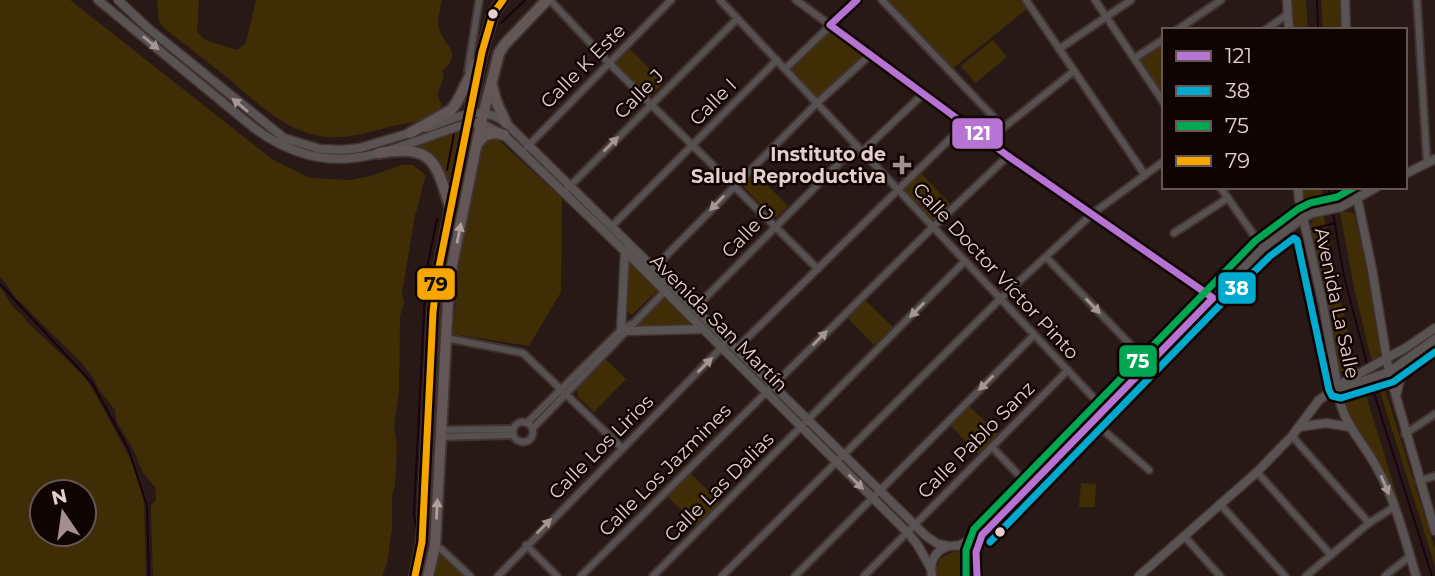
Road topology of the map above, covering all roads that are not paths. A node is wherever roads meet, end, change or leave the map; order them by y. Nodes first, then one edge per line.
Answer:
1 (98, 0) edge
2 (117, 0) edge
3 (479, 0) edge
4 (503, 0) edge
5 (534, 0) edge
6 (541, 0) edge
7 (548, 0) edge
8 (671, 0) edge
9 (720, 0) edge
10 (796, 0) edge
11 (857, 0) edge
12 (882, 0) edge
13 (1026, 0) edge
14 (1095, 0) edge
15 (1131, 0) edge
16 (1221, 0) edge
17 (1287, 0) edge
18 (1345, 0) edge
19 (1417, 0) edge
20 (1288, 14) junction
21 (532, 15) junction
22 (1106, 17) junction
23 (737, 19) junction
24 (830, 25) junction
25 (1180, 28) edge
26 (1268, 28) edge
27 (1289, 28) edge
28 (1346, 28) edge
29 (475, 32) junction
30 (1162, 40) edge
31 (1059, 49) junction
32 (870, 55) junction
33 (480, 57) junction
34 (1135, 58) junction
35 (777, 60) junction
36 (609, 63) junction
37 (785, 69) junction
38 (1074, 71) junction
39 (491, 79) junction
40 (466, 80) junction
41 (924, 93) junction
42 (1162, 98) edge
43 (817, 103) junction
44 (651, 104) junction
45 (484, 111) junction
46 (470, 118) junction
47 (481, 123) junction
48 (506, 123) junction
49 (965, 124) junction
50 (1003, 127) junction
51 (410, 134) junction
52 (504, 135) junction
53 (988, 140) junction
54 (478, 143) junction
55 (528, 143) junction
56 (692, 145) junction
57 (856, 146) junction
58 (862, 152) junction
59 (379, 153) junction
60 (1008, 156) junction
61 (528, 159) junction
62 (1431, 161) edge
63 (1162, 162) edge
64 (1407, 173) edge
65 (1145, 175) junction
66 (570, 185) junction
67 (734, 186) junction
68 (897, 189) junction
69 (1221, 189) edge
70 (1298, 189) edge
71 (1358, 189) edge
72 (1373, 189) edge
73 (563, 193) junction
74 (1227, 198) junction
75 (1356, 199) junction
76 (1299, 200) junction
77 (450, 208) junction
78 (1092, 214) junction
79 (597, 218) junction
80 (1303, 218) junction
81 (612, 226) junction
82 (773, 227) junction
83 (933, 227) junction
84 (1291, 227) junction
85 (1174, 233) dead end
86 (1307, 234) junction
87 (1264, 248) junction
88 (625, 252) junction
89 (1046, 257) junction
90 (638, 258) junction
91 (965, 261) junction
92 (654, 268) junction
93 (818, 270) junction
94 (664, 291) junction
95 (1213, 298) junction
96 (1000, 299) junction
97 (694, 309) junction
98 (433, 312) junction
99 (627, 328) junction
100 (1435, 328) edge
101 (703, 329) junction
102 (1034, 335) junction
103 (446, 338) junction
104 (1435, 339) edge
105 (1384, 341) junction
106 (725, 345) junction
107 (735, 350) junction
108 (1409, 352) junction
109 (1387, 359) junction
110 (1149, 364) junction
111 (1068, 370) junction
112 (1384, 374) junction
113 (1358, 379) junction
114 (1339, 388) junction
115 (769, 389) junction
116 (564, 391) junction
117 (1396, 402) junction
118 (1105, 410) junction
119 (1435, 414) edge
120 (808, 420) junction
121 (1094, 422) junction
122 (527, 423) junction
123 (801, 427) junction
124 (1299, 427) junction
125 (1350, 427) junction
126 (533, 428) junction
127 (445, 432) junction
128 (513, 432) junction
129 (1405, 434) junction
130 (1292, 436) junction
131 (992, 447) junction
132 (622, 448) junction
133 (844, 454) junction
134 (836, 461) junction
135 (1149, 470) dead end
136 (1257, 472) junction
137 (1435, 476) edge
138 (1419, 481) junction
139 (1030, 487) junction
140 (880, 490) junction
141 (873, 498) junction
142 (1220, 504) junction
143 (1394, 506) junction
144 (1369, 523) junction
145 (915, 525) junction
146 (1435, 530) edge
147 (907, 532) junction
148 (982, 535) junction
149 (1184, 536) junction
150 (526, 545) junction
151 (960, 545) junction
152 (948, 546) junction
153 (440, 549) dead end
154 (1331, 555) junction
155 (1410, 556) junction
156 (976, 558) junction
157 (931, 571) edge
158 (415, 576) edge
159 (428, 576) edge
160 (470, 576) edge
161 (498, 576) edge
162 (557, 576) edge
163 (582, 576) edge
164 (653, 576) edge
165 (722, 576) edge
166 (795, 576) edge
167 (864, 576) edge
168 (977, 576) edge
169 (1139, 576) edge
170 (1220, 576) edge
171 (1285, 576) edge
172 (1306, 576) edge
173 (1385, 576) edge
174 (1416, 576) edge

1 -> 59 main road
51 -> 2 main road
3 - 29 street
4 - 33 highway
5 - 6 street
5 - 21 highway
7 - 21 highway
7 - 36 street
8 - 36 street, Calle K Este
9 - 23 street, Calle Doctor Víctor Pinto
10 - 24 street
11 - 24 street
12 - 50 street
13 - 31 street
14 - 22 street
15 - 22 street
16 - 25 street
17 - 20 main road
18 - 28 main road
19 - 62 street
20 - 26 street
20 - 27 main road
21 - 39 highway
22 - 31 street
22 - 34 street
23 - 35 street, Calle Doctor Víctor Pinto
23 - 44 street, Calle J
24 - 32 street
24 - 37 street
29 - 33 street
29 - 40 street
30 - 34 street
31 - 38 street
32 - 41 street
32 - 43 street
33 - 40 highway
33 - 46 highway
34 - 42 street
35 - 37 street, Calle Doctor Víctor Pinto
35 - 56 street, Calle I
36 - 44 street
36 - 55 street, Calle K Este
37 - 43 street, Calle Doctor Víctor Pinto
38 - 50 street
38 - 65 street
39 - 45 highway
39 - 48 highway
40 - 51 highway
41 - 49 street
41 - 58 street
43 - 57 street, Calle Doctor Víctor Pinto
43 - 67 street
44 - 56 street
66 -> 44 street, Calle J
45 - 46 main road
45 - 47 highway
45 - 48 main road, Avenida San Martín
46 - 47 main road, Avenida San Martín
46 - 51 main road
46 - 59 main road
46 - 77 highway
47 - 52 main road, Avenida San Martín
47 - 54 highway
48 - 55 main road, Avenida San Martín
49 - 53 street
49 - 68 street
50 - 53 street
52 - 54 highway
52 - 61 main road, Avenida San Martín
53 - 60 street
103 -> 54 highway
55 - 61 street
55 - 66 main road, Avenida San Martín
56 - 67 street
56 - 81 street, Calle I
57 - 58 street, Calle Doctor Víctor Pinto
57 - 82 street, Calle G
58 - 68 street, Calle Doctor Víctor Pinto
59 - 77 highway
60 - 78 street
60 - 83 street, Calle Los Jazmines
61 - 73 main road, Avenida San Martín
62 - 64 main road
63 - 65 street
65 - 78 street
66 - 73 street, Calle J
66 - 79 main road, Avenida San Martín
67 - 82 street
67 -> 92 street
68 - 83 street, Calle Doctor Víctor Pinto
68 - 93 street
69 - 74 street
70 - 76 main road, Avenida La Salle
71 - 75 main road, Avenida La Salle
72 - 75 main road
73 - 79 main road, Avenida San Martín
74 - 85 street
74 - 87 street
75 - 80 main road
75 - 105 main road, Avenida La Salle
76 - 80 main road, Avenida La Salle
76 - 84 main road
77 - 98 highway
78 - 89 street
78 - 95 street
79 - 81 main road, Avenida San Martín
79 - 88 main road, Avenida San Martín
80 - 84 main road
80 - 86 main road, Avenida La Salle
81 - 90 main road, Avenida San Martín
82 - 93 street
82 - 97 street, Calle G
83 - 91 street, Calle Doctor Víctor Pinto
115 -> 83 street, Calle Los Jazmines
84 - 86 main road
84 - 87 main road
86 - 114 main road, Avenida La Salle
87 - 95 main road
88 - 90 main road, Avenida San Martín
88 - 99 main road
89 - 96 street
89 -> 110 street
90 - 92 main road, Avenida San Martín
90 - 94 main road, Avenida San Martín
91 - 96 street, Calle Doctor Víctor Pinto
91 -> 120 street, Calle Las Dalias
92 - 97 main road, Avenida San Martín
93 - 107 street
94 - 99 street
94 - 101 main road, Avenida San Martín
95 - 110 main road
96 - 102 street, Calle Doctor Víctor Pinto
96 - 133 street
97 - 106 main road, Avenida San Martín
98 - 103 highway
98 - 158 highway
99 - 101 main road
99 - 116 street
100 - 108 main road
101 - 106 main road, Avenida San Martín
102 - 111 street, Calle Doctor Víctor Pinto
102 -> 140 street
103 - 116 street
103 - 127 highway
104 - 108 main road
105 - 108 main road
105 - 109 main road, Avenida La Salle
106 - 107 main road, Avenida San Martín
106 - 115 main road, Avenida San Martín
132 -> 106 street, Calle Los Lirios
107 - 115 main road, Avenida San Martín
108 - 109 main road
108 - 112 main road
108 - 117 main road
109 - 112 main road, Avenida La Salle
109 - 113 main road
110 - 118 main road
111 - 118 street, Calle Doctor Víctor Pinto
111 - 131 street, Calle Pablo Sanz
112 - 113 main road
112 - 117 main road, Avenida La Salle
113 - 114 main road
114 - 124 main road
114 - 125 main road, Avenida La Salle
115 - 120 main road
115 - 123 main road, Avenida San Martín
115 - 163 street, Calle Los Jazmines
116 - 122 street
116 - 126 street
116 - 132 street
117 - 129 main road, Avenida La Salle
118 - 121 main road
119 - 129 street
120 - 123 street, Calle Las Dalias
120 - 133 main road
121 - 135 street
121 - 139 main road
122 - 126 street
122 - 128 street
123 - 134 main road, Avenida San Martín
123 - 164 street, Calle Las Dalias
124 - 125 main road
124 - 130 main road
125 -> 143 main road, Avenida La Salle
126 - 128 street
127 - 128 street
127 - 128 street
159 -> 127 highway
129 - 138 main road, Avenida La Salle
130 - 136 main road
130 - 144 street
131 - 139 street
131 - 145 street, Calle Pablo Sanz
150 -> 132 street, Calle Los Lirios
133 - 134 street
133 - 140 main road
134 -> 141 main road, Avenida San Martín
134 - 165 street
136 - 142 main road
136 - 154 street
137 - 138 street
138 - 146 main road, Avenida La Salle
139 - 148 main road
140 - 141 street
140 - 145 main road
141 - 147 main road, Avenida San Martín
141 - 166 street
142 - 149 main road
142 - 171 street
143 - 144 street
143 - 155 main road, Avenida La Salle
144 - 154 street
145 - 147 street, Calle Pablo Sanz
145 - 152 main road
147 - 157 main road, Avenida San Martín
147 - 167 street, Calle Pablo Sanz
148 - 151 main road
148 - 156 main road
149 - 169 main road
149 - 170 street
150 - 161 street, Calle Los Lirios
150 - 162 street
151 - 152 main road
151 - 156 main road
152 - 157 main road
153 - 160 street
154 - 172 street
155 - 173 street
155 - 174 main road, Avenida La Salle
156 - 168 main road

